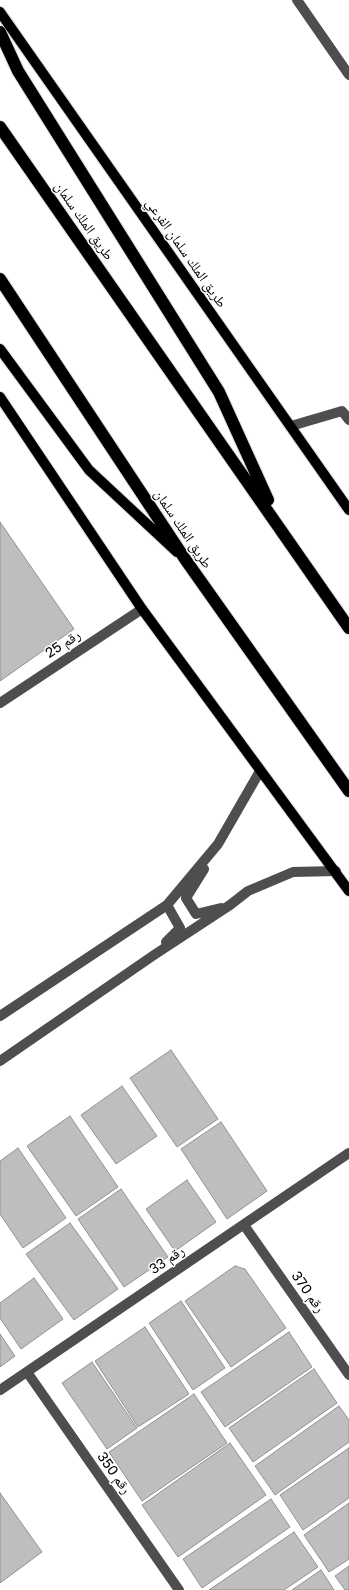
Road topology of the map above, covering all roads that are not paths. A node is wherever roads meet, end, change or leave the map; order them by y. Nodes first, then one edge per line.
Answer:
1 (297, 0) edge
2 (0, 12) edge
3 (0, 32) edge
4 (349, 75) edge
5 (0, 127) edge
6 (0, 280) edge
7 (0, 350) edge
8 (0, 397) edge
9 (349, 420) edge
10 (291, 426) junction
11 (349, 510) edge
12 (280, 527) junction
13 (184, 559) junction
14 (142, 609) junction
15 (349, 628) edge
16 (0, 703) edge
17 (260, 771) junction
18 (349, 791) edge
19 (218, 844) junction
20 (336, 871) junction
21 (349, 891) edge
22 (167, 905) junction
23 (230, 905) junction
24 (154, 955) junction
25 (0, 1016) edge
26 (0, 1060) edge
27 (349, 1153) edge
28 (244, 1225) junction
29 (27, 1372) junction
30 (349, 1375) edge
31 (0, 1390) edge
32 (179, 1590) edge

1 - 4 street
2 - 10 main road, طريق الملك سلمان الفرعي
3 - 12 highway
5 - 12 highway, طريق الملك سلمان
6 - 13 highway, طريق الملك سلمان
7 - 13 main road
8 - 14 main road
9 - 10 street
10 - 11 main road, طريق الملك سلمان الفرعي
12 - 15 highway, طريق الملك سلمان
13 - 18 highway, طريق الملك سلمان
14 - 16 street, رقم 25
14 - 17 main road
17 - 19 street
17 - 20 main road
19 - 22 street
19 - 23 street
20 - 21 main road
20 - 23 street
22 - 24 street
22 - 25 street
23 - 24 street
24 - 26 street
27 - 28 street, رقم 33
28 - 29 street, رقم 33
28 - 30 street, رقم 370
29 - 31 street, رقم 33
29 - 32 street, رقم 350

